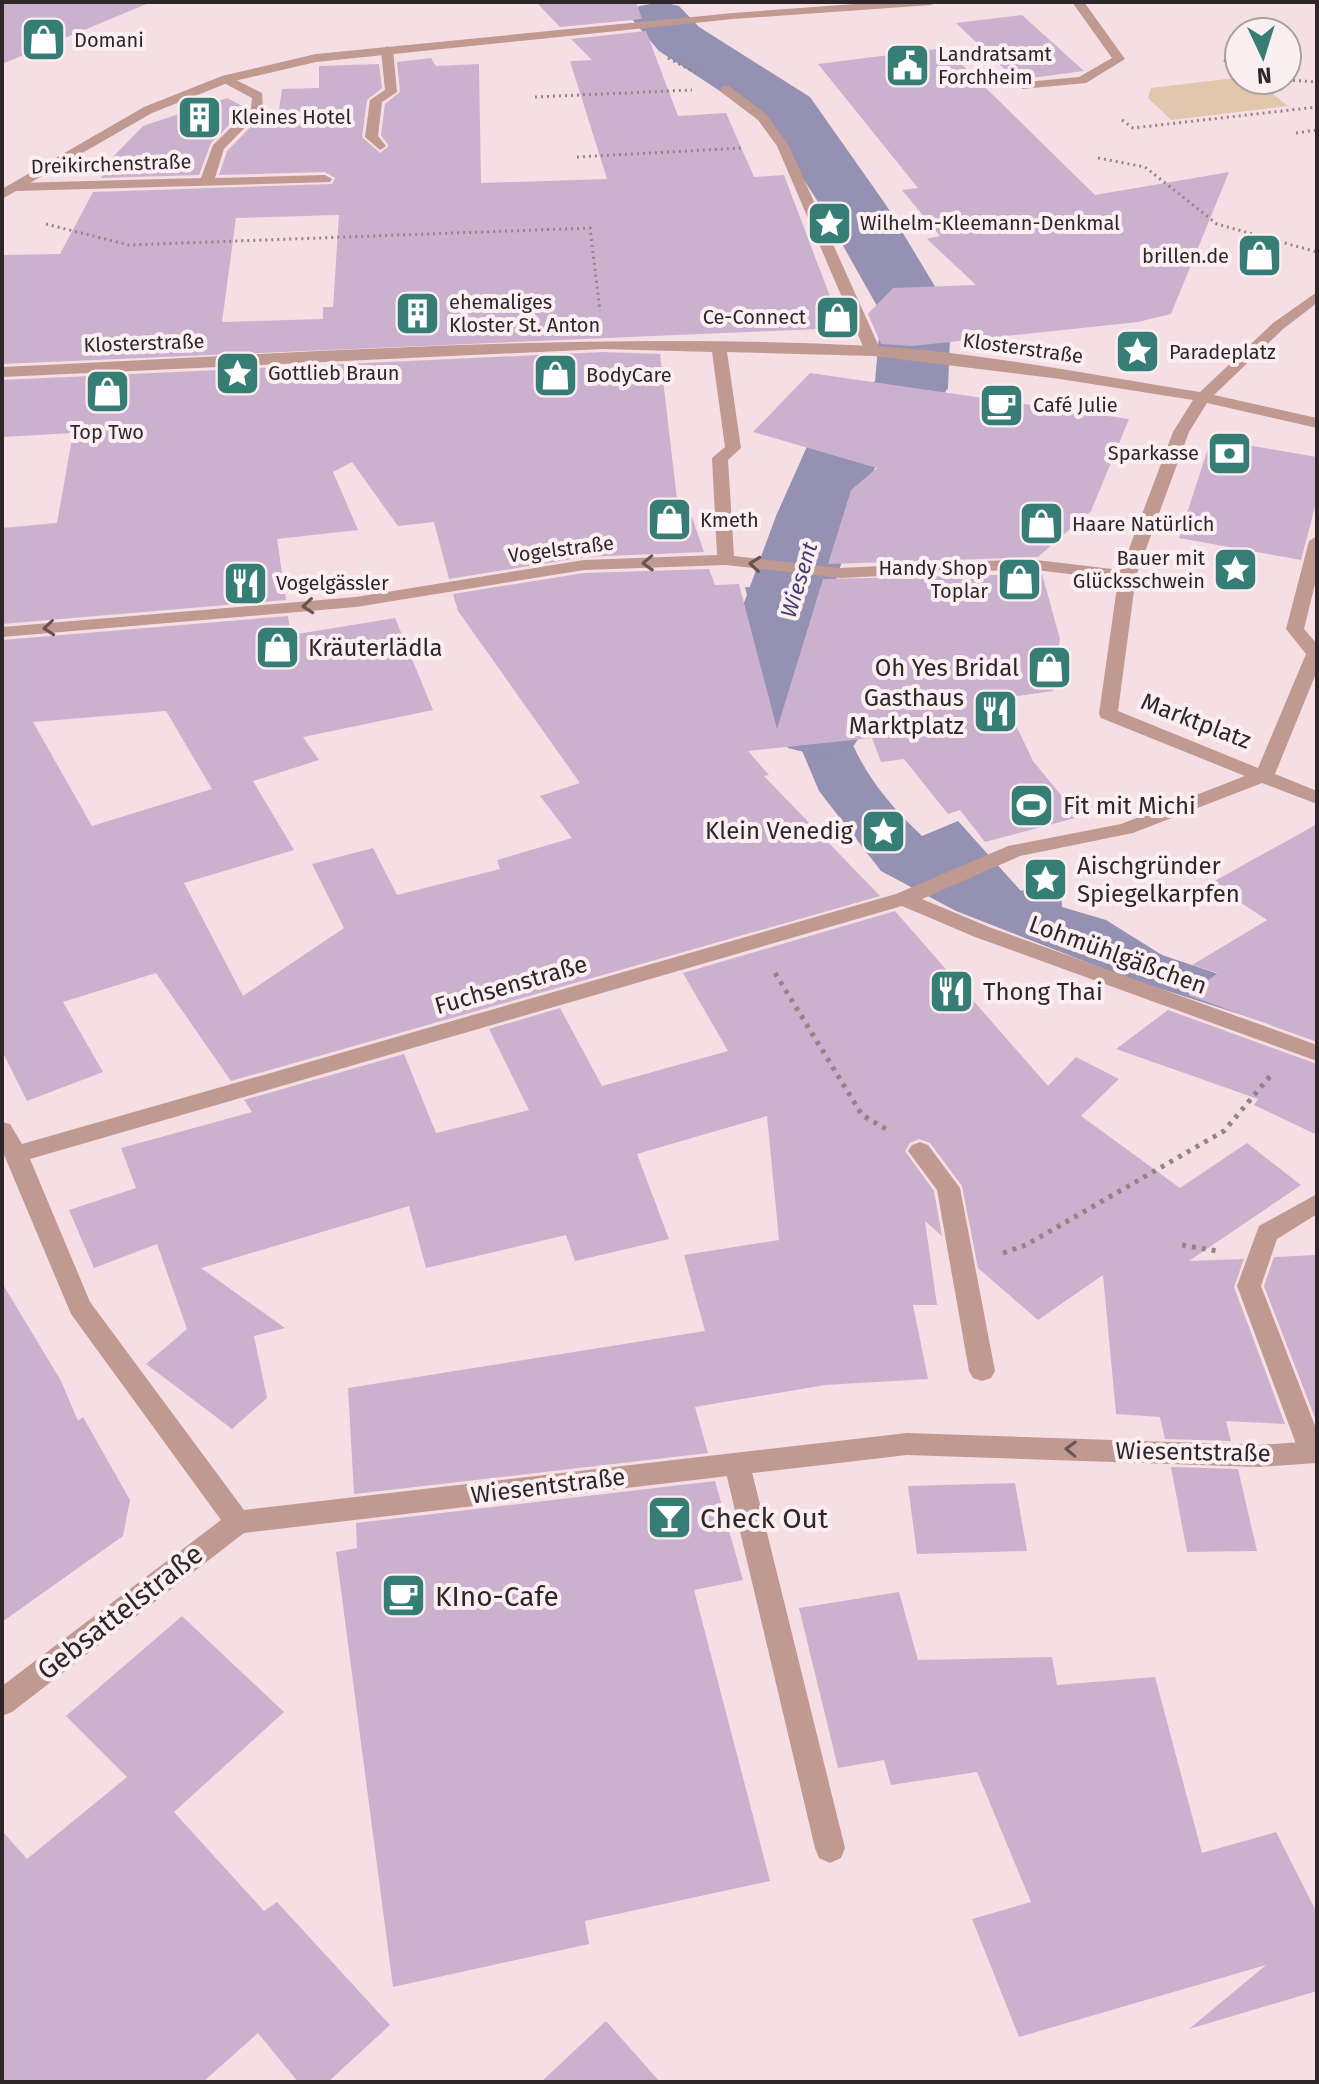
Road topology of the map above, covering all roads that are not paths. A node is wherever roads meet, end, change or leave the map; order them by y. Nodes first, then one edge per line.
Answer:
1 (717, 2) edge
2 (931, 2) edge
3 (1078, 2) edge
4 (733, 16) junction
5 (387, 50) junction
6 (226, 79) junction
7 (1026, 86) dead end
8 (725, 89) road end
9 (380, 146) dead end
10 (325, 179) dead end
11 (207, 181) junction
12 (5, 193) edge
13 (1317, 296) edge
14 (719, 347) junction
15 (873, 351) junction
16 (2, 372) edge
17 (1203, 397) junction
18 (1317, 423) edge
19 (1317, 541) edge
20 (726, 560) junction
21 (1127, 576) junction
22 (2, 632) edge
23 (1316, 656) edge
24 (1265, 775) junction
25 (1311, 796) edge
26 (1015, 851) joint
27 (903, 899) junction
28 (1317, 1053) edge
29 (2, 1130) edge
30 (920, 1151) dead end
31 (16, 1154) junction
32 (1317, 1203) edge
33 (982, 1371) dead end
34 (1314, 1452) edge
35 (737, 1464) junction
36 (238, 1522) junction
37 (2, 1703) edge
38 (830, 1848) dead end

1 - 4 street
2 - 4 street, Dreikirchenstraße
3 - 7 street
4 - 5 street, Dreikirchenstraße
5 - 6 street, Dreikirchenstraße
5 - 9 street
6 - 11 street, Dreikirchenstraße
6 - 12 street, Dreikirchenstraße
8 - 15 street
10 - 11 street, Dreikirchenstraße
11 - 12 street, Dreikirchenstraße
13 - 17 street
14 - 15 street, Klosterstraße
14 - 16 street, Klosterstraße
14 - 20 street
15 - 17 street, Klosterstraße
17 - 18 street, Klosterstraße
17 - 21 street, Marktplatz
19 - 23 street, Marktplatz
21 -> 20 street, Vogelstraße
20 -> 22 street, Vogelstraße
21 - 24 street, Marktplatz
23 - 24 street, Marktplatz
24 - 25 street, Marktplatz
24 - 26 street, Marktplatz
26 - 27 street, Fuchsenstraße
27 - 28 street, Lohmühlgäßchen
27 - 31 street, Fuchsenstraße
29 - 31 street
30 - 33 street
31 - 36 street
32 - 34 street
34 -> 35 street, Wiesentstraße
35 - 36 street, Wiesentstraße
35 - 38 street
36 - 37 street, Gebsattelstraße

